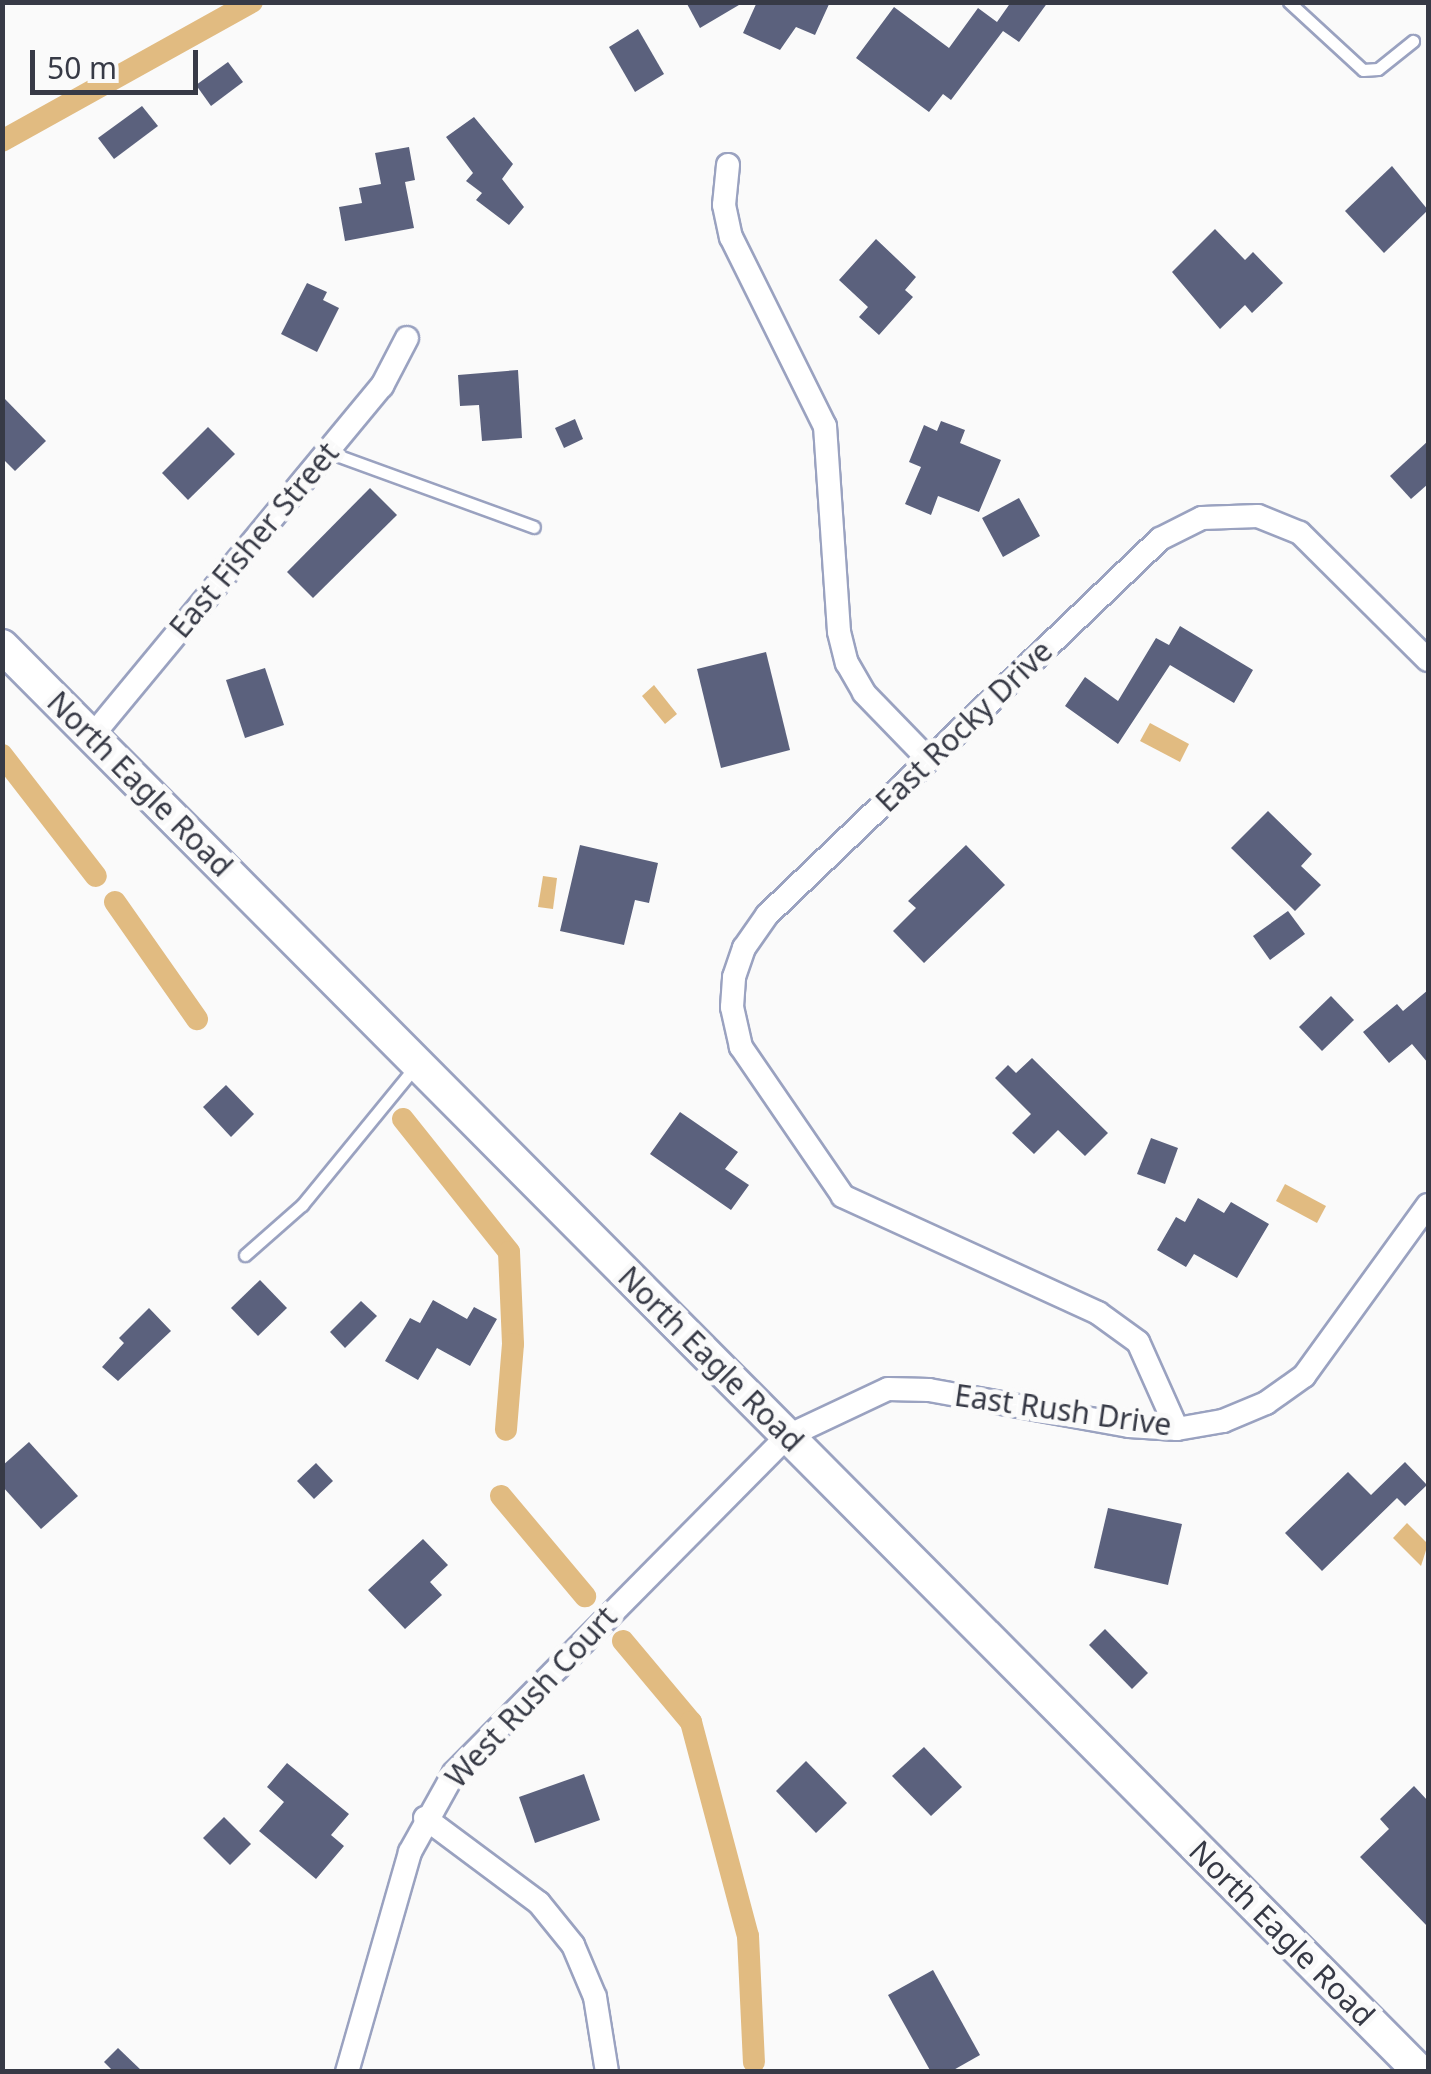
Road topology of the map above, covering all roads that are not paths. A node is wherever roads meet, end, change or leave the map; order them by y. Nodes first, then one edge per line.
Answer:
1 (1289, 2) edge
2 (1413, 41) dead end
3 (728, 165) dead end
4 (407, 338) dead end
5 (328, 452) junction
6 (534, 527) dead end
7 (2, 646) edge
8 (1428, 660) edge
9 (92, 736) junction
10 (929, 760) junction
11 (418, 1063) junction
12 (1428, 1205) edge
13 (246, 1254) dead end
14 (1177, 1428) junction
15 (788, 1436) junction
16 (426, 1818) junction
17 (347, 2072) edge
18 (607, 2072) edge
19 (1420, 2072) edge

1 - 2 lane
3 - 10 street
4 - 5 street, East Fisher Street
5 - 6 lane
5 - 9 street, East Fisher Street
7 - 9 main road, North Eagle Road
8 - 10 street, East Rocky Drive
9 - 11 main road, North Eagle Road
10 - 14 street, East Rocky Drive
11 - 13 lane
11 - 15 main road, North Eagle Road
12 - 14 street, East Rush Drive
14 - 15 street, East Rush Drive
15 - 16 street, West Rush Court
15 - 19 main road, North Eagle Road
16 - 17 street, West Rush Court
16 - 18 street

